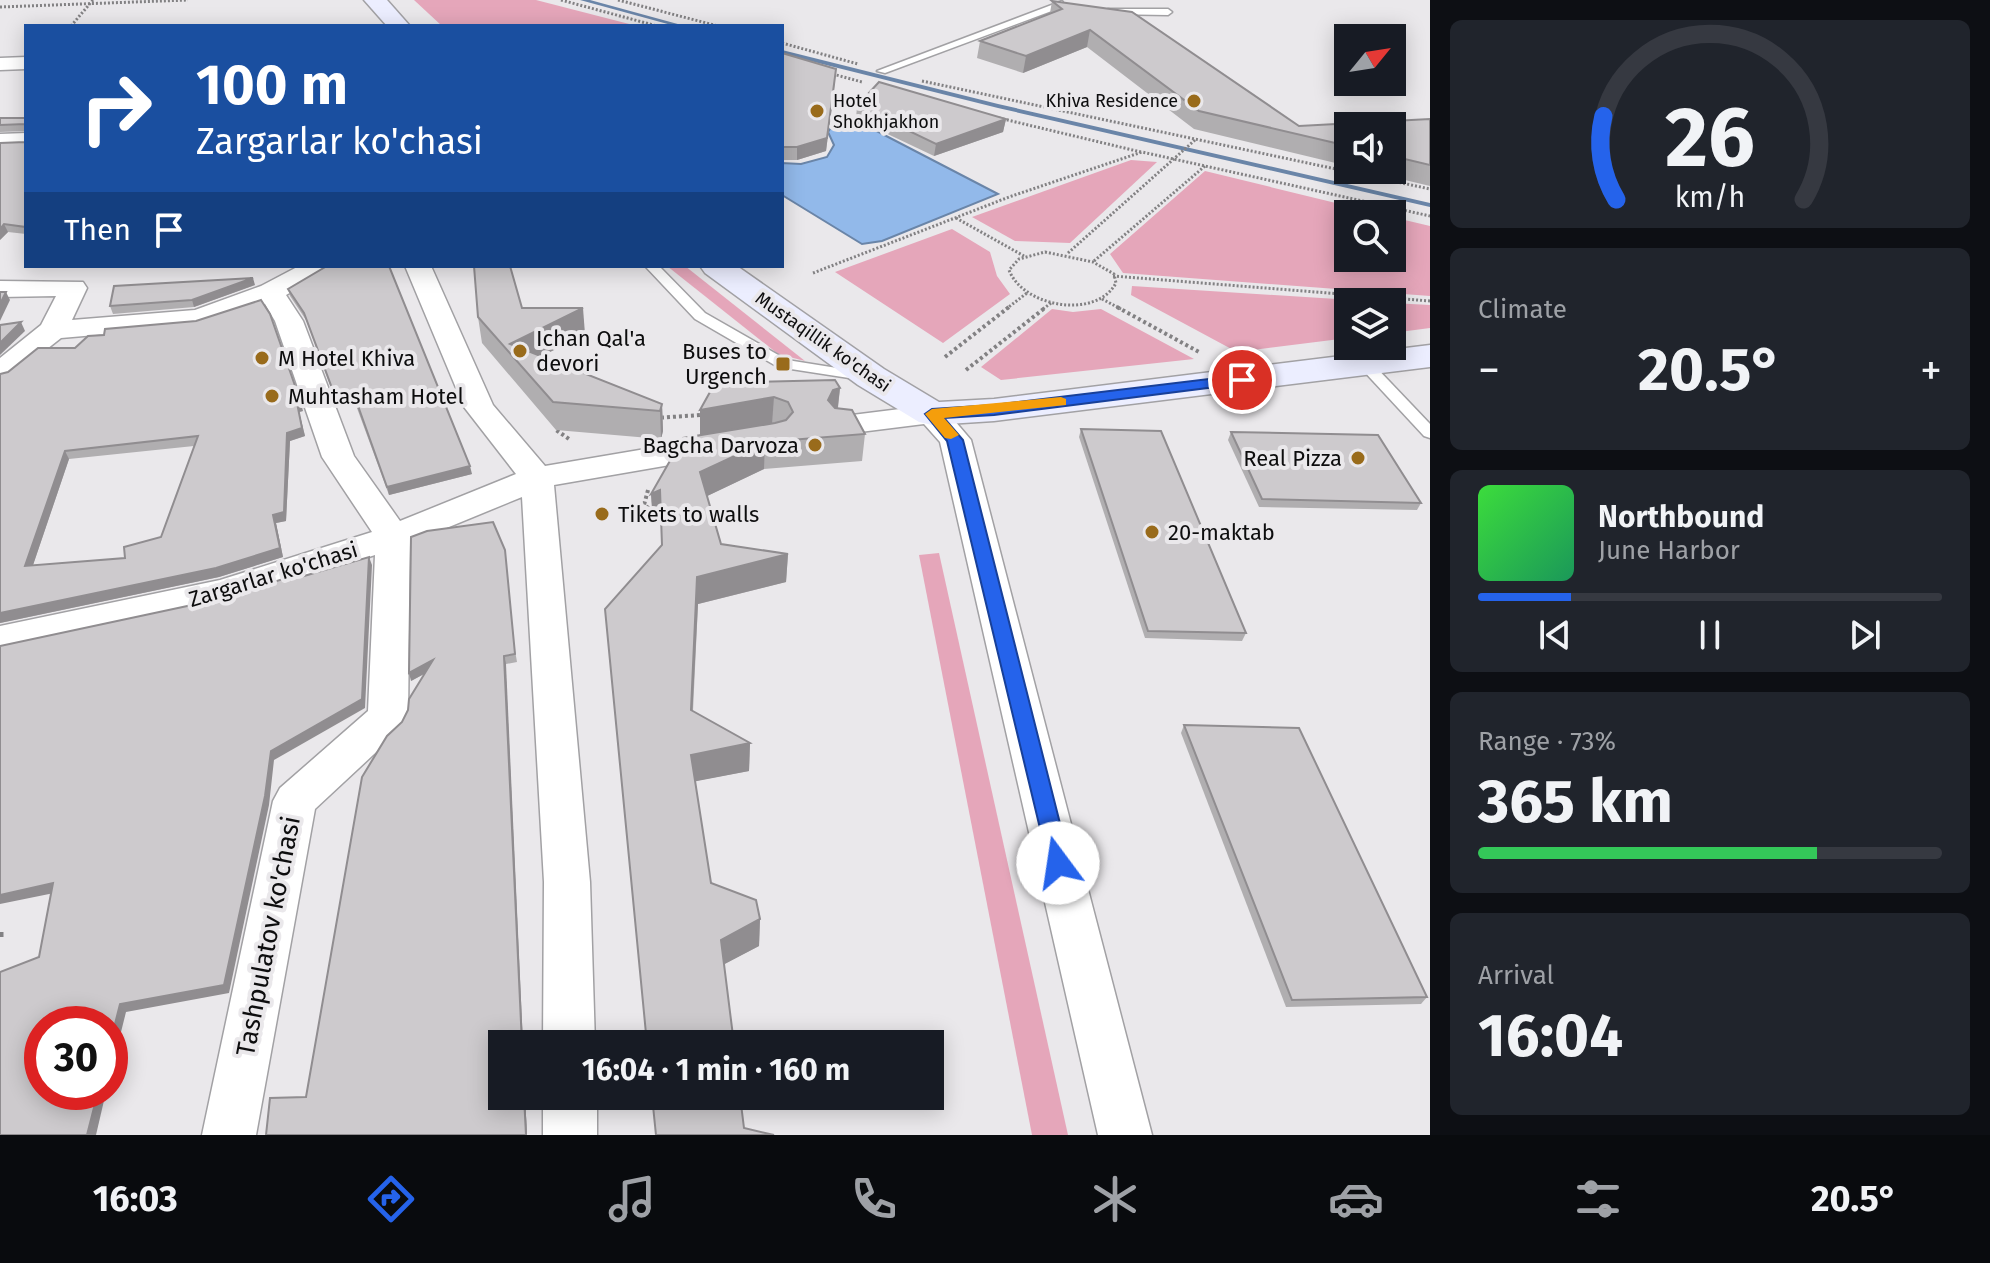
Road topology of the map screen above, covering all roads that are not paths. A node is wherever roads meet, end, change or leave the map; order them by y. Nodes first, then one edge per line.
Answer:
1 (375, 0) edge
2 (1062, 4) edge
3 (1095, 12) edge
4 (1168, 12) dead end
5 (397, 24) edge
6 (24, 63) edge
7 (0, 64) edge
8 (882, 71) road end
9 (24, 140) edge
10 (0, 141) edge
11 (315, 268) edge
12 (419, 268) edge
13 (654, 268) edge
14 (719, 268) edge
15 (0, 289) edge
16 (271, 292) junction
17 (53, 330) junction
18 (1430, 356) edge
19 (1365, 364) junction
20 (0, 372) edge
21 (871, 377) junction
22 (932, 414) junction
23 (844, 425) edge
24 (1430, 433) edge
25 (748, 442) edge
26 (537, 478) junction
27 (393, 537) junction
28 (0, 640) edge
29 (569, 1030) edge
30 (570, 1110) edge
31 (229, 1135) edge
32 (570, 1135) edge
33 (1125, 1135) edge

1 - 5 main road
2 - 8 lane
3 - 4 lane
6 - 7 street
9 - 10 street
11 - 16 street
12 - 26 street
13 - 21 lane
14 - 21 main road, Mustaqillik ko'chasi
15 - 17 street
16 - 17 street
16 - 27 street
17 - 20 street
18 - 19 main road
19 - 22 main road
19 - 24 lane
21 - 22 main road, Mustaqillik ko'chasi
22 - 23 street
22 - 33 street
25 - 26 street, Zargarlar ko'chasi
26 - 27 street, Zargarlar ko'chasi
26 - 29 street
27 - 28 street, Zargarlar ko'chasi
27 - 31 street, Tashpulatov ko'chasi
30 - 32 street

